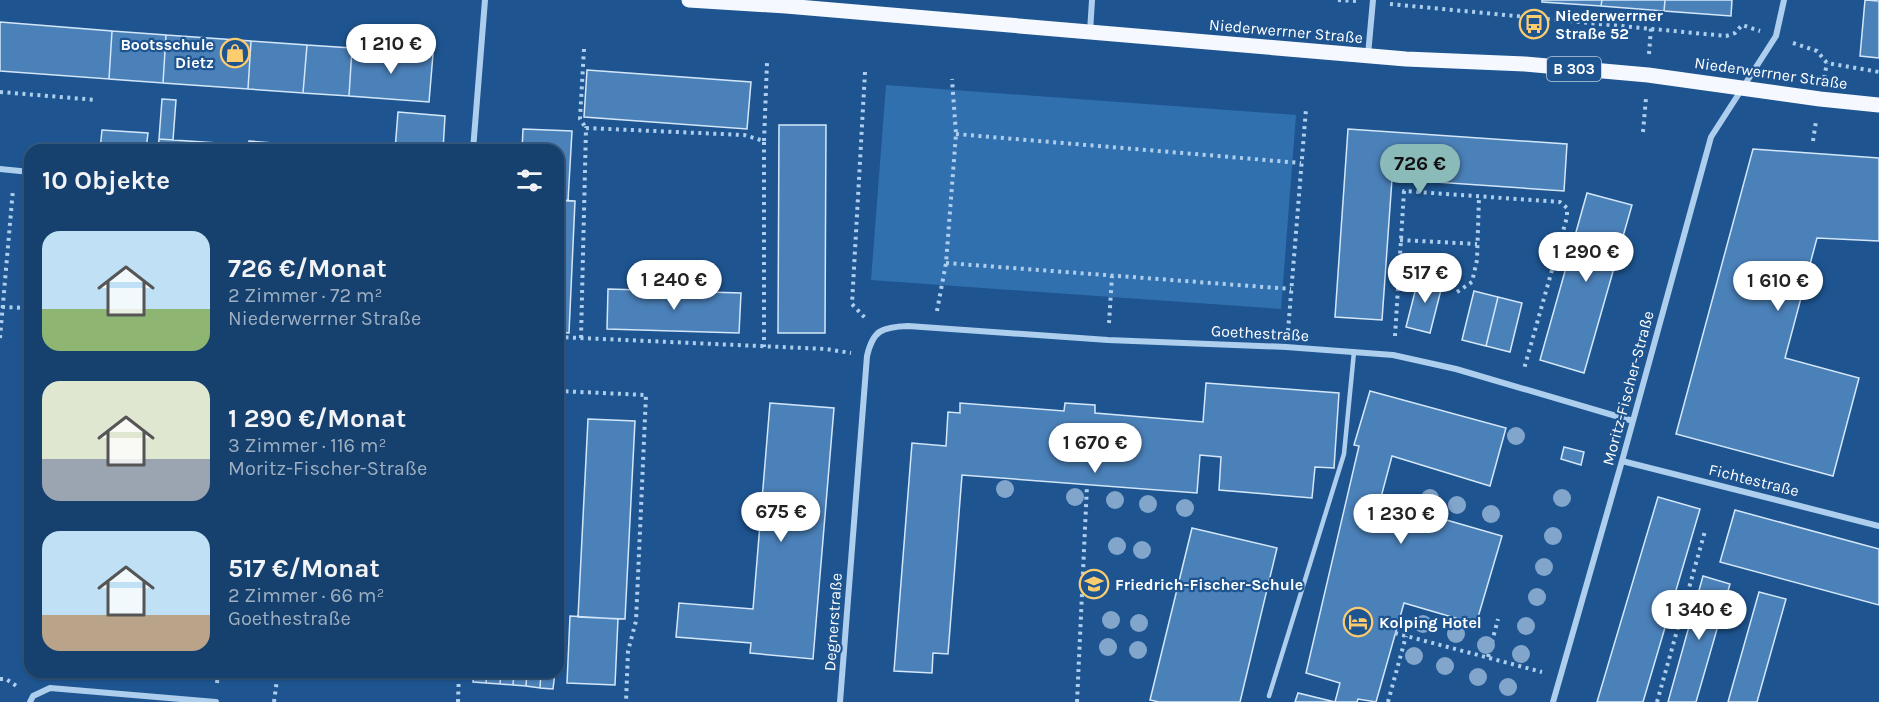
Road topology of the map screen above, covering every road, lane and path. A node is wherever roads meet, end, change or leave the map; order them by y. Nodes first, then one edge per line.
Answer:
1 (485, 0) edge
2 (689, 0) edge
3 (1092, 0) edge
4 (1338, 0) edge
5 (1784, 0) edge
6 (1373, 2) edge
7 (787, 3) edge
8 (1090, 33) junction
9 (1776, 36) junction
10 (584, 49) dead end
11 (1368, 56) junction
12 (766, 63) dead end
13 (865, 72) dead end
14 (1879, 72) edge
15 (952, 79) dead end
16 (1742, 87) junction
17 (0, 92) edge
18 (97, 100) dead end
19 (1879, 105) edge
20 (1306, 110) dead end
21 (586, 128) junction
22 (956, 134) junction
23 (764, 141) junction
24 (473, 144) edge
25 (1301, 162) junction
26 (0, 169) edge
27 (15, 170) junction
28 (24, 171) edge
29 (1479, 197) junction
30 (1400, 240) junction
31 (1478, 244) junction
32 (946, 262) junction
33 (1112, 276) junction
34 (1291, 289) junction
35 (1457, 292) dead end
36 (2, 307) junction
37 (24, 308) edge
38 (935, 328) junction
39 (878, 332) junction
40 (564, 337) edge
41 (0, 338) edge
42 (581, 338) junction
43 (1108, 340) junction
44 (764, 347) junction
45 (1287, 347) junction
46 (1354, 352) junction
47 (1394, 355) junction
48 (867, 356) junction
49 (1519, 388) junction
50 (564, 391) edge
51 (1633, 421) junction
52 (1622, 461) junction
53 (1087, 485) dead end
54 (1879, 526) edge
55 (1705, 531) dead end
56 (1498, 619) dead end
57 (1395, 633) dead end
58 (1407, 636) junction
59 (1488, 657) junction
60 (1560, 677) junction
61 (277, 678) edge
62 (459, 678) edge
63 (0, 679) edge
64 (6, 679) dead end
65 (1269, 696) dead end
66 (32, 699) edge
67 (216, 702) edge
68 (274, 702) edge
69 (458, 702) edge
70 (626, 702) edge
71 (840, 702) edge
72 (1077, 702) edge
73 (1388, 702) edge
74 (1553, 702) edge
75 (1657, 702) edge

1 - 24 street
2 - 7 main road, Niederwerrner Straße / B 303
3 - 8 street
4 - 6 path
5 - 9 street
6 - 9 path
6 - 11 street
7 - 8 main road, Niederwerrner Straße / B 303
8 - 11 main road, Niederwerrner Straße / B 303
9 - 14 path
9 - 16 street, Moritz-Fischer-Straße
10 - 21 path
11 - 16 main road, Niederwerrner Straße / B 303
12 - 23 path
13 - 39 path
15 - 22 path
16 - 19 main road, Niederwerrner Straße / B 303
16 - 51 street, Moritz-Fischer-Straße
17 - 18 path
20 - 25 path
21 - 23 path
21 - 42 path
22 - 25 path
22 - 32 path
23 - 44 path
25 - 34 path
26 - 27 street
27 - 28 street
27 - 36 path
29 - 30 path
29 - 31 path
29 - 49 path
30 - 31 path
30 - 47 path
31 - 35 path
32 - 33 path
32 - 38 path
33 - 34 path
33 - 43 path
34 - 45 path
36 - 37 path
36 - 41 path
38 - 39 street, Goethestraße
38 - 43 street, Goethestraße
39 - 48 street, Degnerstraße
40 - 42 path
42 - 44 path
43 - 45 street, Goethestraße
44 - 48 path
45 - 46 street, Goethestraße
46 - 47 street, Goethestraße
46 - 65 lane
47 - 49 street, Goethestraße
48 - 71 street, Degnerstraße
49 - 51 street, Goethestraße
50 - 70 path
51 - 52 street, Moritz-Fischer-Straße
52 - 54 street, Fichtestraße
52 - 60 street, Moritz-Fischer-Straße
53 - 72 path
55 - 75 path
56 - 59 path
57 - 58 path
58 - 59 path
58 - 73 path
59 - 60 path
60 - 74 street, Moritz-Fischer-Straße
61 - 68 path
62 - 69 path
63 - 64 path
66 - 67 street

